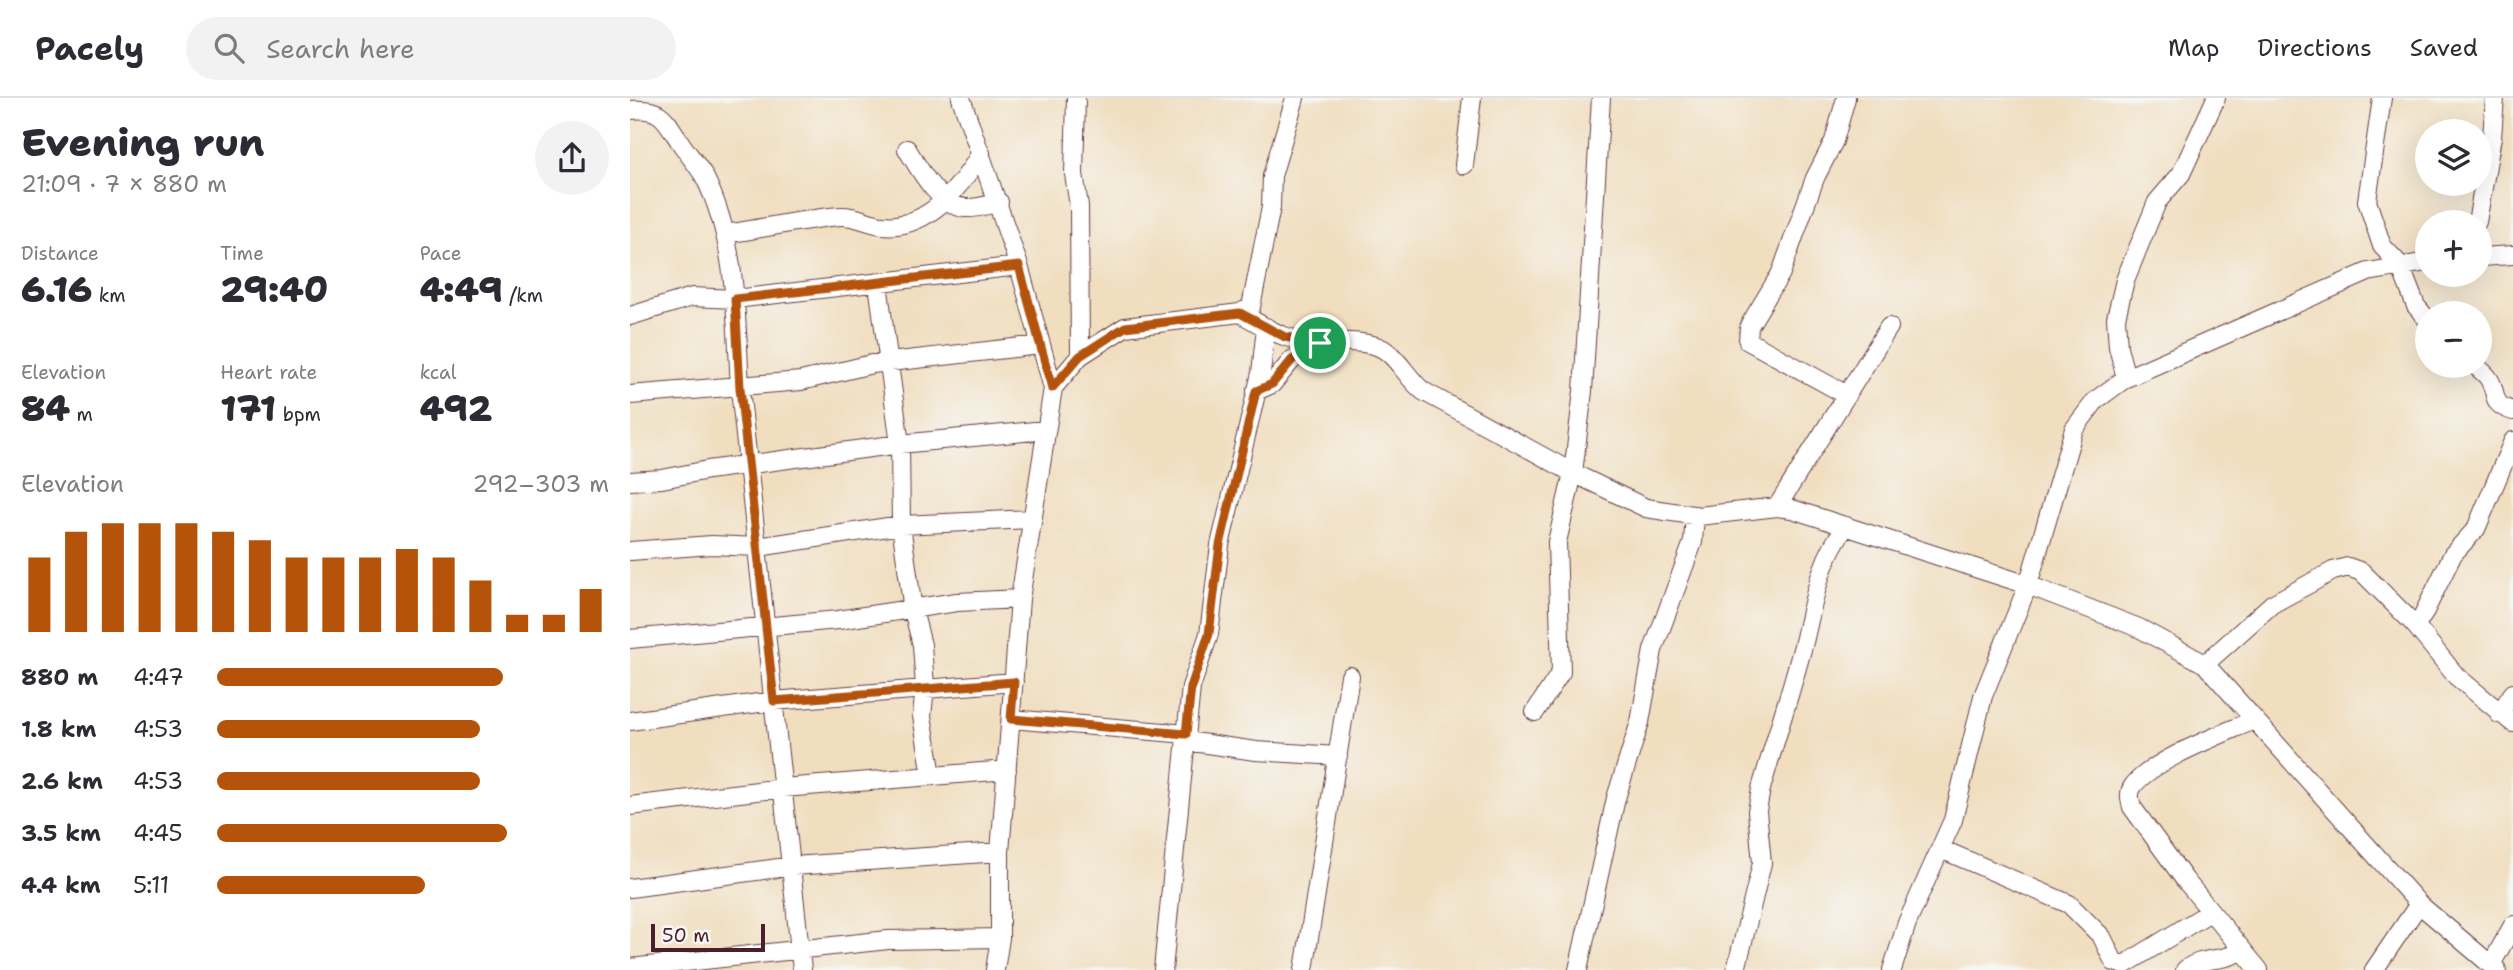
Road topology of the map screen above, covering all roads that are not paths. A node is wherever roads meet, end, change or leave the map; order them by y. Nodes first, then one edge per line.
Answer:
1 (961, 98) edge
2 (1076, 98) edge
3 (1295, 98) edge
4 (1472, 98) edge
5 (1601, 98) edge
6 (1846, 98) edge
7 (2216, 98) edge
8 (2382, 98) edge
9 (2495, 98) edge
10 (630, 110) edge
11 (907, 149) dead end
12 (981, 153) junction
13 (1464, 165) dead end
14 (947, 199) junction
15 (999, 202) junction
16 (2479, 210) edge
17 (725, 234) junction
18 (2513, 255) edge
19 (2492, 256) edge
20 (2415, 263) edge
21 (2400, 265) junction
22 (1019, 266) junction
23 (878, 284) junction
24 (735, 299) junction
25 (2415, 303) edge
26 (1240, 313) junction
27 (630, 316) edge
28 (1266, 327) junction
29 (1889, 327) dead end
30 (1320, 343) junction
31 (1040, 345) junction
32 (1080, 356) junction
33 (888, 364) junction
34 (2126, 378) junction
35 (2487, 378) edge
36 (740, 388) junction
37 (1052, 388) junction
38 (1256, 391) junction
39 (1845, 394) junction
40 (630, 395) edge
41 (2513, 411) edge
42 (1045, 430) junction
43 (2513, 441) edge
44 (900, 444) junction
45 (750, 465) junction
46 (1573, 473) junction
47 (630, 481) edge
48 (1777, 507) junction
49 (1695, 516) junction
50 (1032, 519) junction
51 (901, 525) junction
52 (1846, 526) junction
53 (758, 547) junction
54 (630, 551) edge
55 (2028, 584) junction
56 (1020, 599) junction
57 (913, 610) junction
58 (2415, 625) junction
59 (764, 626) junction
60 (630, 639) edge
61 (2205, 664) junction
62 (1350, 676) dead end
63 (1014, 682) junction
64 (925, 687) junction
65 (2513, 693) edge
66 (774, 701) junction
67 (1535, 712) dead end
68 (1011, 719) junction
69 (2506, 719) edge
70 (2254, 720) junction
71 (630, 721) edge
72 (1186, 738) junction
73 (1338, 756) junction
74 (1007, 770) junction
75 (932, 775) junction
76 (783, 788) junction
77 (630, 806) edge
78 (1941, 849) junction
79 (1000, 852) junction
80 (793, 866) junction
81 (630, 888) edge
82 (2418, 904) junction
83 (2210, 912) junction
84 (2513, 925) edge
85 (1000, 938) junction
86 (800, 949) junction
87 (2242, 950) junction
88 (2494, 967) edge
89 (630, 968) edge
90 (802, 970) edge
91 (995, 970) edge
92 (1163, 970) edge
93 (1304, 970) edge
94 (1578, 970) edge
95 (1736, 970) edge
96 (1892, 970) edge
97 (2185, 970) edge
98 (2259, 970) edge
99 (2374, 970) edge

1 - 12 street
2 - 32 street
3 - 26 street
4 - 13 street
5 - 46 street
6 - 39 street
7 - 34 street
8 - 21 street
9 - 16 street
10 - 17 street
11 - 14 street
12 - 14 street
12 - 15 street
14 - 15 street
14 - 17 street
15 - 22 street
17 - 24 street
18 - 19 street
20 - 21 street
21 - 25 street
21 - 34 street
22 - 23 street
22 - 31 street
23 - 24 street
23 - 33 street
24 - 27 street
24 - 36 street
26 - 28 street
26 - 32 street
28 - 30 street
28 - 38 street
29 - 39 street
30 - 38 street
30 - 46 street
31 - 33 street
31 - 37 street
32 - 37 street
33 - 36 street
33 - 44 street
34 - 55 street
35 - 41 street
36 - 40 street
36 - 45 street
37 - 42 street
38 - 72 street
39 - 48 street
42 - 44 street
42 - 50 street
43 - 58 street
44 - 45 street
44 - 51 street
45 - 47 street
45 - 53 street
46 - 49 street
46 - 67 street
48 - 49 street
48 - 52 street
49 - 94 street
50 - 51 street
50 - 56 street
51 - 53 street
51 - 57 street
52 - 55 street
52 - 95 street
53 - 54 street
53 - 59 street
55 - 61 street
55 - 78 street
56 - 57 street
56 - 63 street
57 - 59 street
57 - 64 street
58 - 61 street
58 - 69 street
59 - 60 street
59 - 66 street
61 - 70 street
62 - 73 street
63 - 64 street
63 - 68 street
64 - 66 street
64 - 75 street
65 - 69 street
66 - 71 street
66 - 76 street
68 - 72 street
68 - 74 street
70 - 82 street
70 - 83 street
72 - 73 street
72 - 92 street
73 - 93 street
74 - 75 street
74 - 79 street
75 - 76 street
76 - 77 street
76 - 80 street
78 - 83 street
78 - 96 street
79 - 80 street
79 - 85 street
80 - 81 street
80 - 86 street
82 - 88 street
82 - 99 street
83 - 87 street
84 - 88 street
85 - 86 street
85 - 91 street
86 - 89 street
86 - 90 street
87 - 97 street
87 - 98 street

